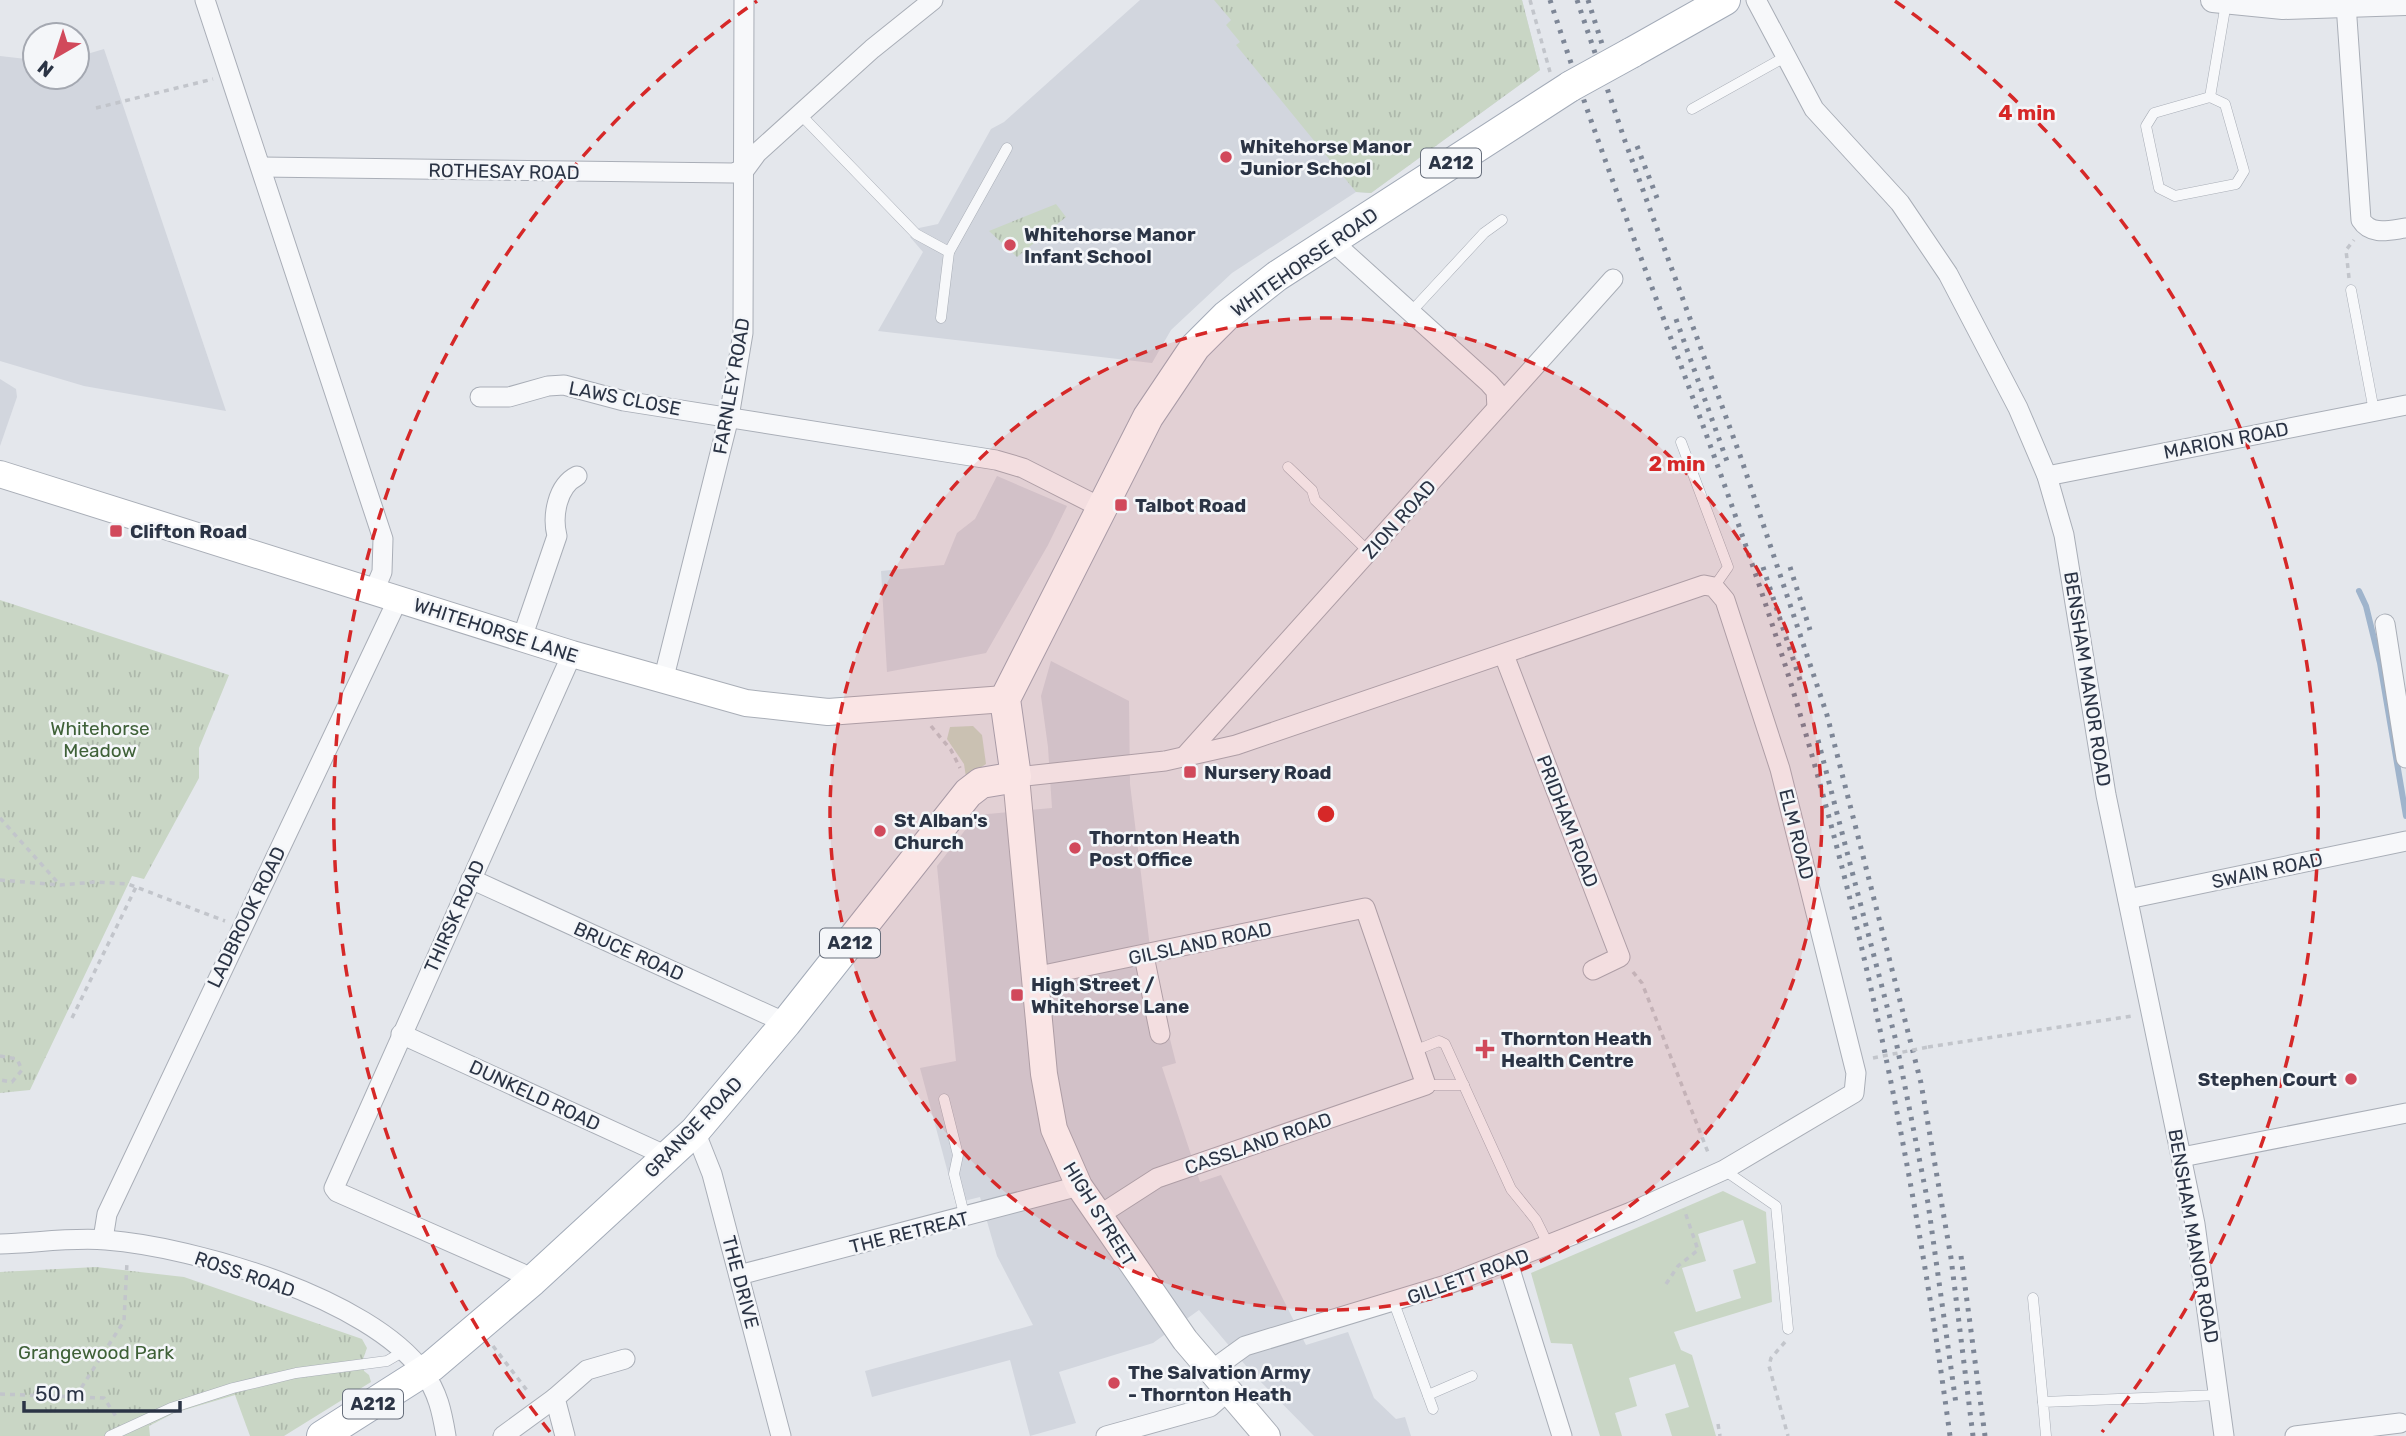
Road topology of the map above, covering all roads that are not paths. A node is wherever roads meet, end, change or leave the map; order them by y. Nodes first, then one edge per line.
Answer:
1 (205, 0) edge
2 (744, 0) edge
3 (933, 0) edge
4 (1725, 0) edge
5 (1756, 0) edge
6 (2219, 1) edge
7 (2406, 3) edge
8 (2346, 4) junction
9 (1785, 57) junction
10 (2210, 97) junction
11 (1692, 109) dead end
12 (801, 115) junction
13 (1007, 148) dead end
14 (261, 167) junction
15 (746, 168) junction
16 (1502, 220) dead end
17 (2406, 228) edge
18 (1332, 241) junction
19 (949, 251) junction
20 (1613, 279) dead end
21 (2351, 290) road end
22 (1410, 313) junction
23 (941, 318) dead end
24 (480, 397) dead end
25 (2406, 405) edge
26 (1497, 408) junction
27 (2374, 411) junction
28 (729, 417) junction
29 (1681, 442) dead end
30 (1288, 467) dead end
31 (0, 474) edge
32 (577, 476) dead end
33 (2047, 476) junction
34 (1100, 507) junction
35 (1369, 552) junction
36 (1714, 587) junction
37 (386, 595) junction
38 (2385, 624) dead end
39 (522, 638) junction
40 (572, 654) junction
41 (1504, 655) junction
42 (663, 681) junction
43 (1005, 699) junction
44 (1184, 757) junction
45 (2406, 758) edge
46 (1016, 777) junction
47 (2406, 841) edge
48 (471, 879) junction
49 (2128, 899) junction
50 (1144, 956) junction
51 (1593, 970) dead end
52 (1034, 977) junction
53 (786, 1023) junction
54 (401, 1034) junction
55 (1160, 1034) dead end
56 (1413, 1051) junction
57 (1426, 1085) junction
58 (1464, 1085) junction
59 (1857, 1089) joint
60 (944, 1099) dead end
61 (2406, 1113) edge
62 (695, 1131) junction
63 (669, 1157) junction
64 (2182, 1157) junction
65 (1720, 1171) junction
66 (1079, 1186) junction
67 (1098, 1216) junction
68 (965, 1218) junction
69 (103, 1239) junction
70 (0, 1244) edge
71 (1549, 1247) junction
72 (1508, 1263) junction
73 (739, 1275) junction
74 (531, 1282) junction
75 (2033, 1298) dead end
76 (1394, 1303) junction
77 (1788, 1329) road end
78 (404, 1350) junction
79 (625, 1359) dead end
80 (1209, 1371) junction
81 (424, 1373) junction
82 (1472, 1376) dead end
83 (1227, 1392) junction
84 (1428, 1395) junction
85 (2220, 1395) junction
86 (2043, 1402) junction
87 (548, 1403) junction
88 (1433, 1409) dead end
89 (2404, 1422) edge
90 (110, 1436) edge
91 (322, 1436) edge
92 (446, 1436) edge
93 (503, 1436) edge
94 (565, 1436) edge
95 (781, 1436) edge
96 (1106, 1436) edge
97 (1267, 1436) edge
98 (1562, 1436) edge
99 (2046, 1436) edge
100 (2224, 1436) edge
101 (2295, 1436) edge

1 - 14 street
2 - 15 street, FARNLEY ROAD
3 - 12 street
4 - 18 main road, WHITEHORSE ROAD / A212, bridge
5 - 9 street, BENSHAM MANOR ROAD
6 - 8 street
6 - 10 lane
7 - 8 street
8 - 17 street
9 - 11 lane
9 - 33 street, BENSHAM MANOR ROAD
10 - 10 lane
12 - 15 street
12 - 19 lane
13 - 19 lane
14 - 15 street, ROTHESAY ROAD
14 - 37 street
15 - 28 street, FARNLEY ROAD
16 - 22 lane
18 - 22 street
18 - 34 main road, WHITEHORSE ROAD / A212
19 - 23 lane
20 - 26 street, ZION ROAD
21 - 27 lane
22 - 26 street
24 - 28 street, LAWS CLOSE
25 - 27 street, MARION ROAD
26 - 35 street, ZION ROAD
27 - 33 street, MARION ROAD
28 - 34 street
28 - 42 street, FARNLEY ROAD
29 - 36 lane
30 - 35 lane
31 - 37 main road, WHITEHORSE LANE
32 - 39 street
33 - 49 street, BENSHAM MANOR ROAD
34 - 43 main road, WHITEHORSE ROAD / A212
35 - 44 street, ZION ROAD
36 - 41 street
36 - 59 street, ELM ROAD
37 - 39 main road, WHITEHORSE LANE
37 - 69 street, LADBROOK ROAD
38 - 45 street
39 - 40 main road, WHITEHORSE LANE
40 - 42 main road, WHITEHORSE LANE
40 - 48 street, THIRSK ROAD
41 - 44 street
41 - 51 street, PRIDHAM ROAD
42 - 43 main road, WHITEHORSE LANE
43 - 46 main road, HIGH STREET
44 - 46 street
46 - 52 main road, HIGH STREET
46 - 53 main road, GRANGE ROAD / A212
47 - 49 street, SWAIN ROAD
48 - 53 street, BRUCE ROAD
48 - 54 street, THIRSK ROAD
49 - 64 street, BENSHAM MANOR ROAD
50 - 52 street, GILSLAND ROAD
50 - 55 street
50 - 56 street, GILSLAND ROAD
52 - 66 main road, HIGH STREET
53 - 62 main road, GRANGE ROAD / A212
54 - 63 street, DUNKELD ROAD
54 - 74 street, THIRSK ROAD
56 - 57 street
56 - 58 lane
57 - 58 lane
57 - 67 street, CASSLAND ROAD
58 - 71 lane
59 - 65 street, GILLETT ROAD
60 - 68 lane
61 - 64 street
62 - 63 main road, GRANGE ROAD / A212
62 - 73 street, THE DRIVE
63 - 74 main road, GRANGE ROAD / A212
64 - 85 street, BENSHAM MANOR ROAD
65 - 71 street, GILLETT ROAD
65 - 77 lane
66 - 67 main road, HIGH STREET
66 - 68 street, THE RETREAT
67 - 80 main road, HIGH STREET
68 - 73 street, THE RETREAT
69 - 70 street, ROSS ROAD
69 - 78 street, ROSS ROAD
71 - 72 street, GILLETT ROAD
72 - 76 street, GILLETT ROAD
72 - 98 street
73 - 95 street, THE DRIVE
74 - 81 main road, GRANGE ROAD / A212
75 - 86 lane
76 - 80 street, GILLETT ROAD
76 - 84 lane
78 - 81 street, ROSS ROAD
78 - 90 lane
79 - 87 street
80 - 83 main road, HIGH STREET
81 - 91 main road, GRANGE ROAD / A212
81 - 92 street, ROSS ROAD
82 - 84 lane
83 - 96 street
83 - 97 main road, HIGH STREET
84 - 88 lane
85 - 86 lane
85 - 100 street, BENSHAM MANOR ROAD
86 - 99 lane
87 - 93 street
87 - 94 street
89 - 101 street

